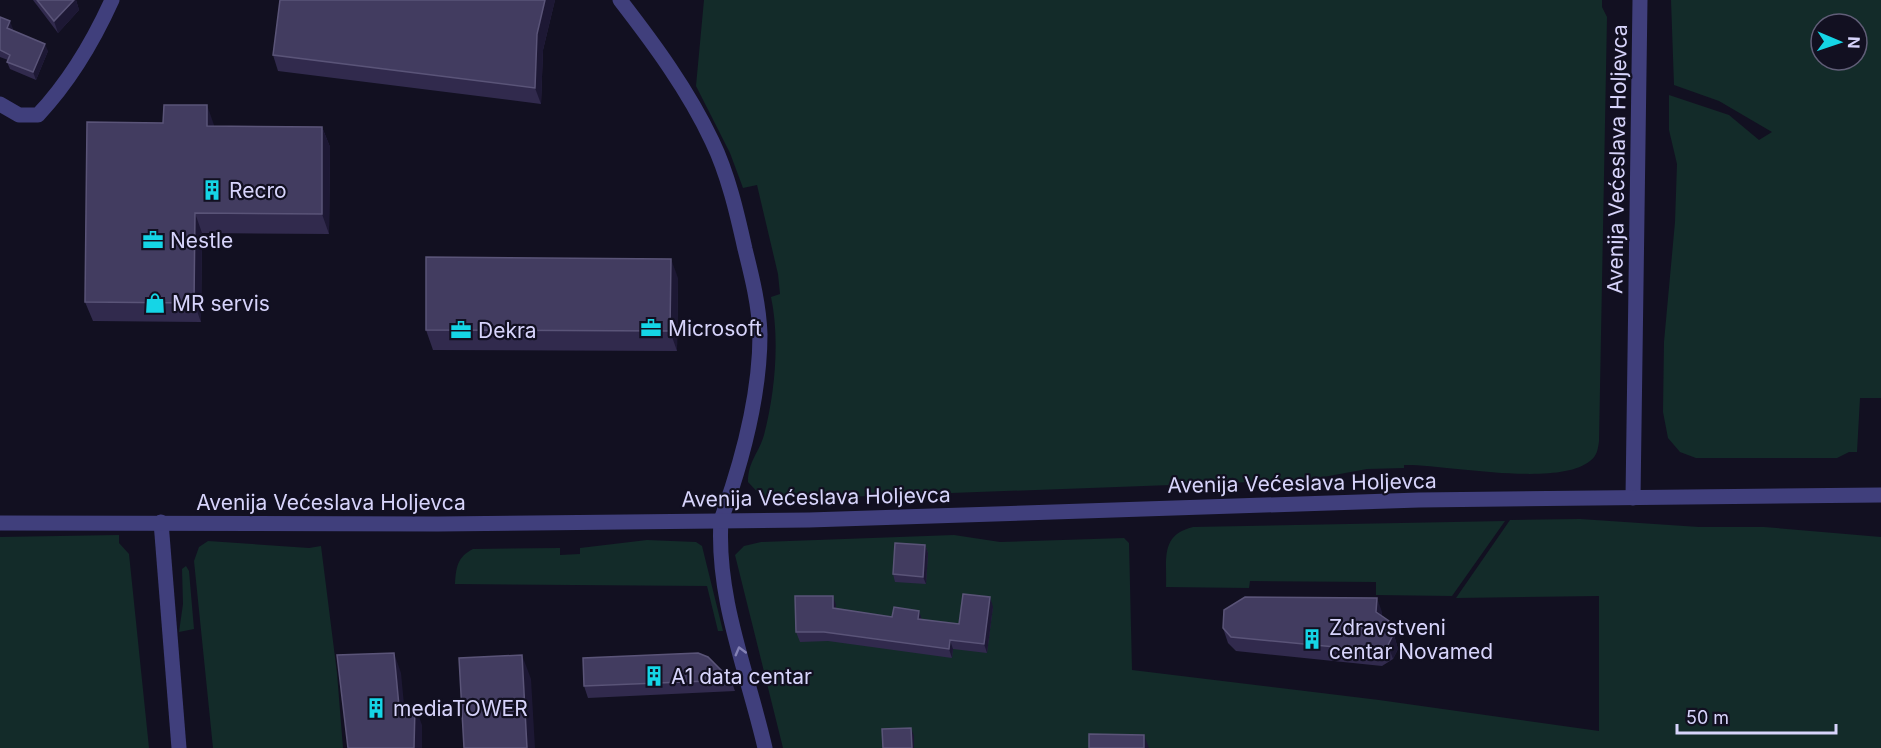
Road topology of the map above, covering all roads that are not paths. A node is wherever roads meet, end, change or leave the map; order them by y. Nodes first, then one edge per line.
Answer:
1 (112, 0) edge
2 (621, 0) edge
3 (1640, 0) edge
4 (0, 104) edge
5 (1881, 495) edge
6 (1633, 498) junction
7 (722, 520) junction
8 (161, 522) junction
9 (0, 523) edge
10 (179, 748) edge
11 (765, 748) edge

1 - 4 street
2 - 7 street
3 - 6 street, Avenija Većeslava Holjevca
5 - 6 street, Avenija Većeslava Holjevca
6 - 7 street, Avenija Većeslava Holjevca
7 - 8 street, Avenija Većeslava Holjevca
11 -> 7 street
8 - 9 street, Avenija Većeslava Holjevca
8 - 10 street

